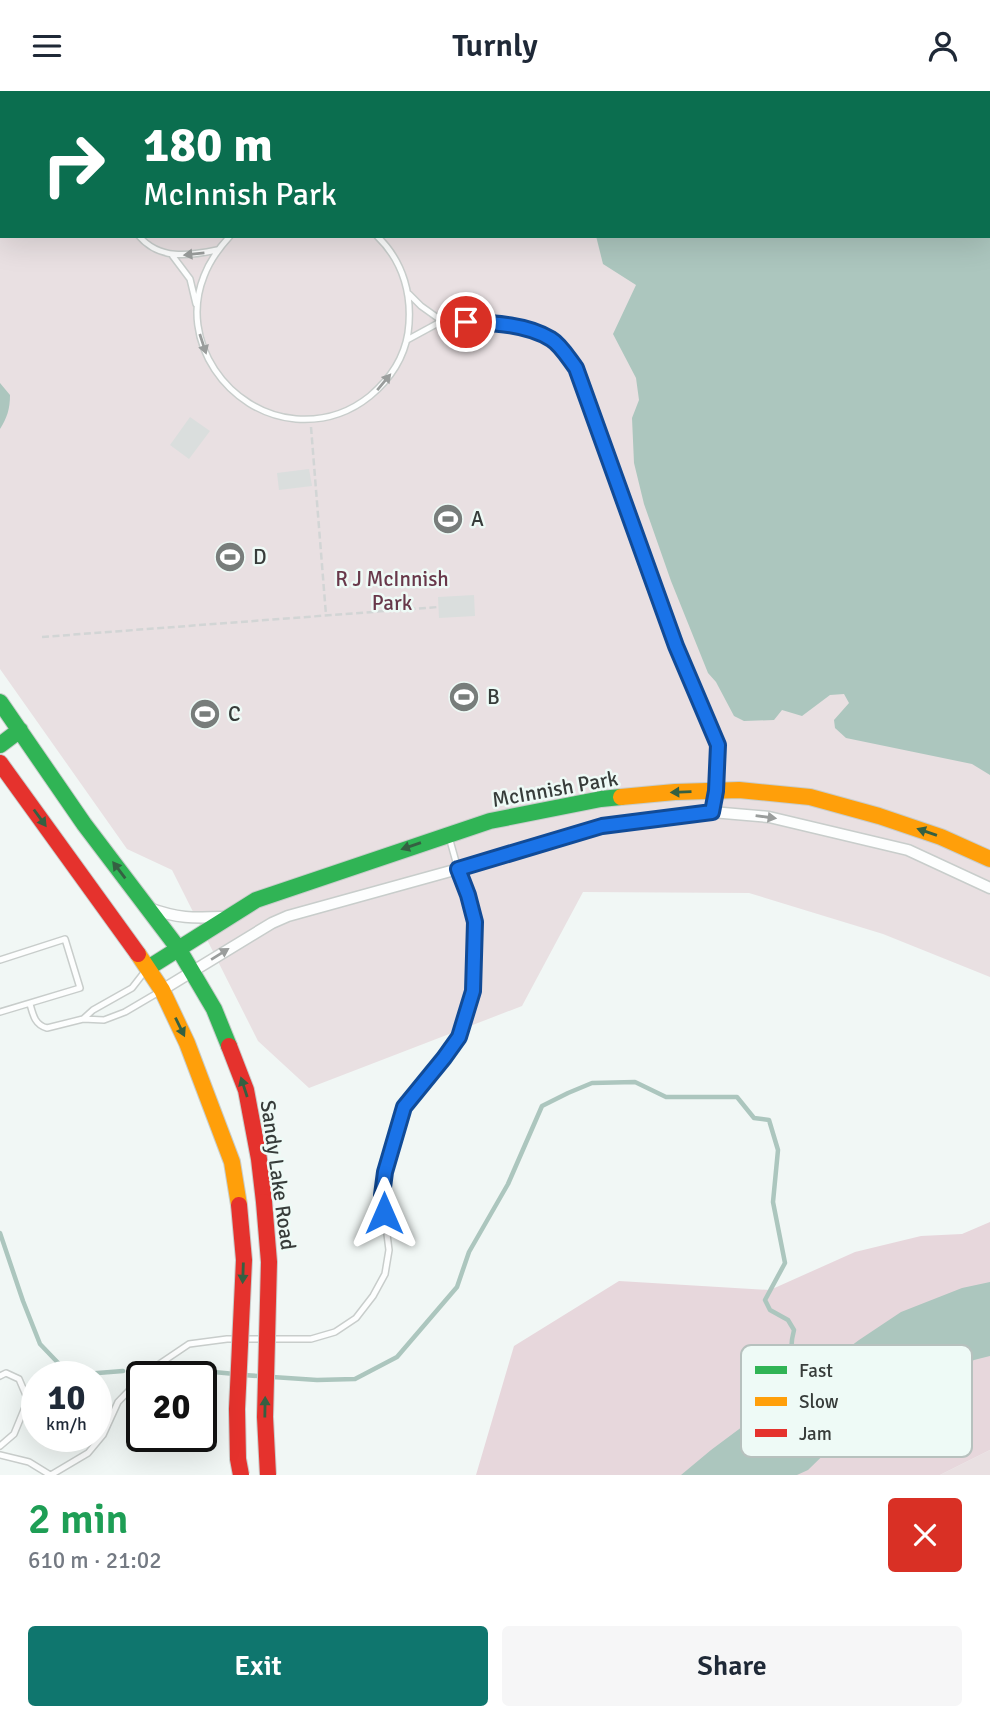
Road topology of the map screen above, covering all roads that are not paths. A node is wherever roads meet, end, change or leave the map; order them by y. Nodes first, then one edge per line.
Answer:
1 (141, 238) edge
2 (228, 238) edge
3 (379, 238) edge
4 (217, 250) junction
5 (172, 254) junction
6 (408, 293) junction
7 (197, 306) junction
8 (442, 321) junction
9 (407, 340) junction
10 (0, 702) edge
11 (20, 730) junction
12 (0, 745) edge
13 (0, 763) edge
14 (716, 791) junction
15 (712, 812) junction
16 (448, 834) junction
17 (990, 859) edge
18 (458, 869) junction
19 (990, 888) edge
20 (148, 907) junction
21 (228, 917) junction
22 (178, 948) junction
23 (0, 960) edge
24 (148, 968) junction
25 (192, 971) junction
26 (162, 990) junction
27 (30, 1003) junction
28 (0, 1012) edge
29 (83, 1019) junction
30 (0, 1376) edge
31 (0, 1446) edge
32 (0, 1455) edge
33 (50, 1475) edge
34 (241, 1475) edge
35 (268, 1475) edge

1 - 5 lane
2 - 4 lane
3 - 6 lane
4 -> 5 lane
4 - 7 lane
5 - 7 lane
6 - 8 lane
6 - 9 lane
7 -> 9 lane
8 - 9 lane
8 - 14 lane
10 - 11 main road, Sandy Lake Road
11 - 12 main road
20 -> 11 main road, Sandy Lake Road
13 -> 24 main road, Sandy Lake Road
14 - 15 lane
14 -> 16 main road, McInnish Park
17 -> 14 main road, McInnish Park
15 - 18 street
15 -> 19 street
16 - 18 lane
16 -> 21 main road, McInnish Park
25 -> 18 street
18 - 33 lane
20 - 21 street
20 - 22 main road, Sandy Lake Road
21 - 22 main road, McInnish Park
22 - 24 main road, McInnish Park
22 - 25 main road, Sandy Lake Road
23 - 27 lane
24 - 26 main road, Sandy Lake Road
24 - 29 lane
25 - 26 street
35 -> 25 main road, Sandy Lake Road, bridge
26 - 29 lane
26 -> 34 main road, Sandy Lake Road, bridge
27 - 28 lane
27 - 29 lane
30 - 31 lane
32 - 33 lane

